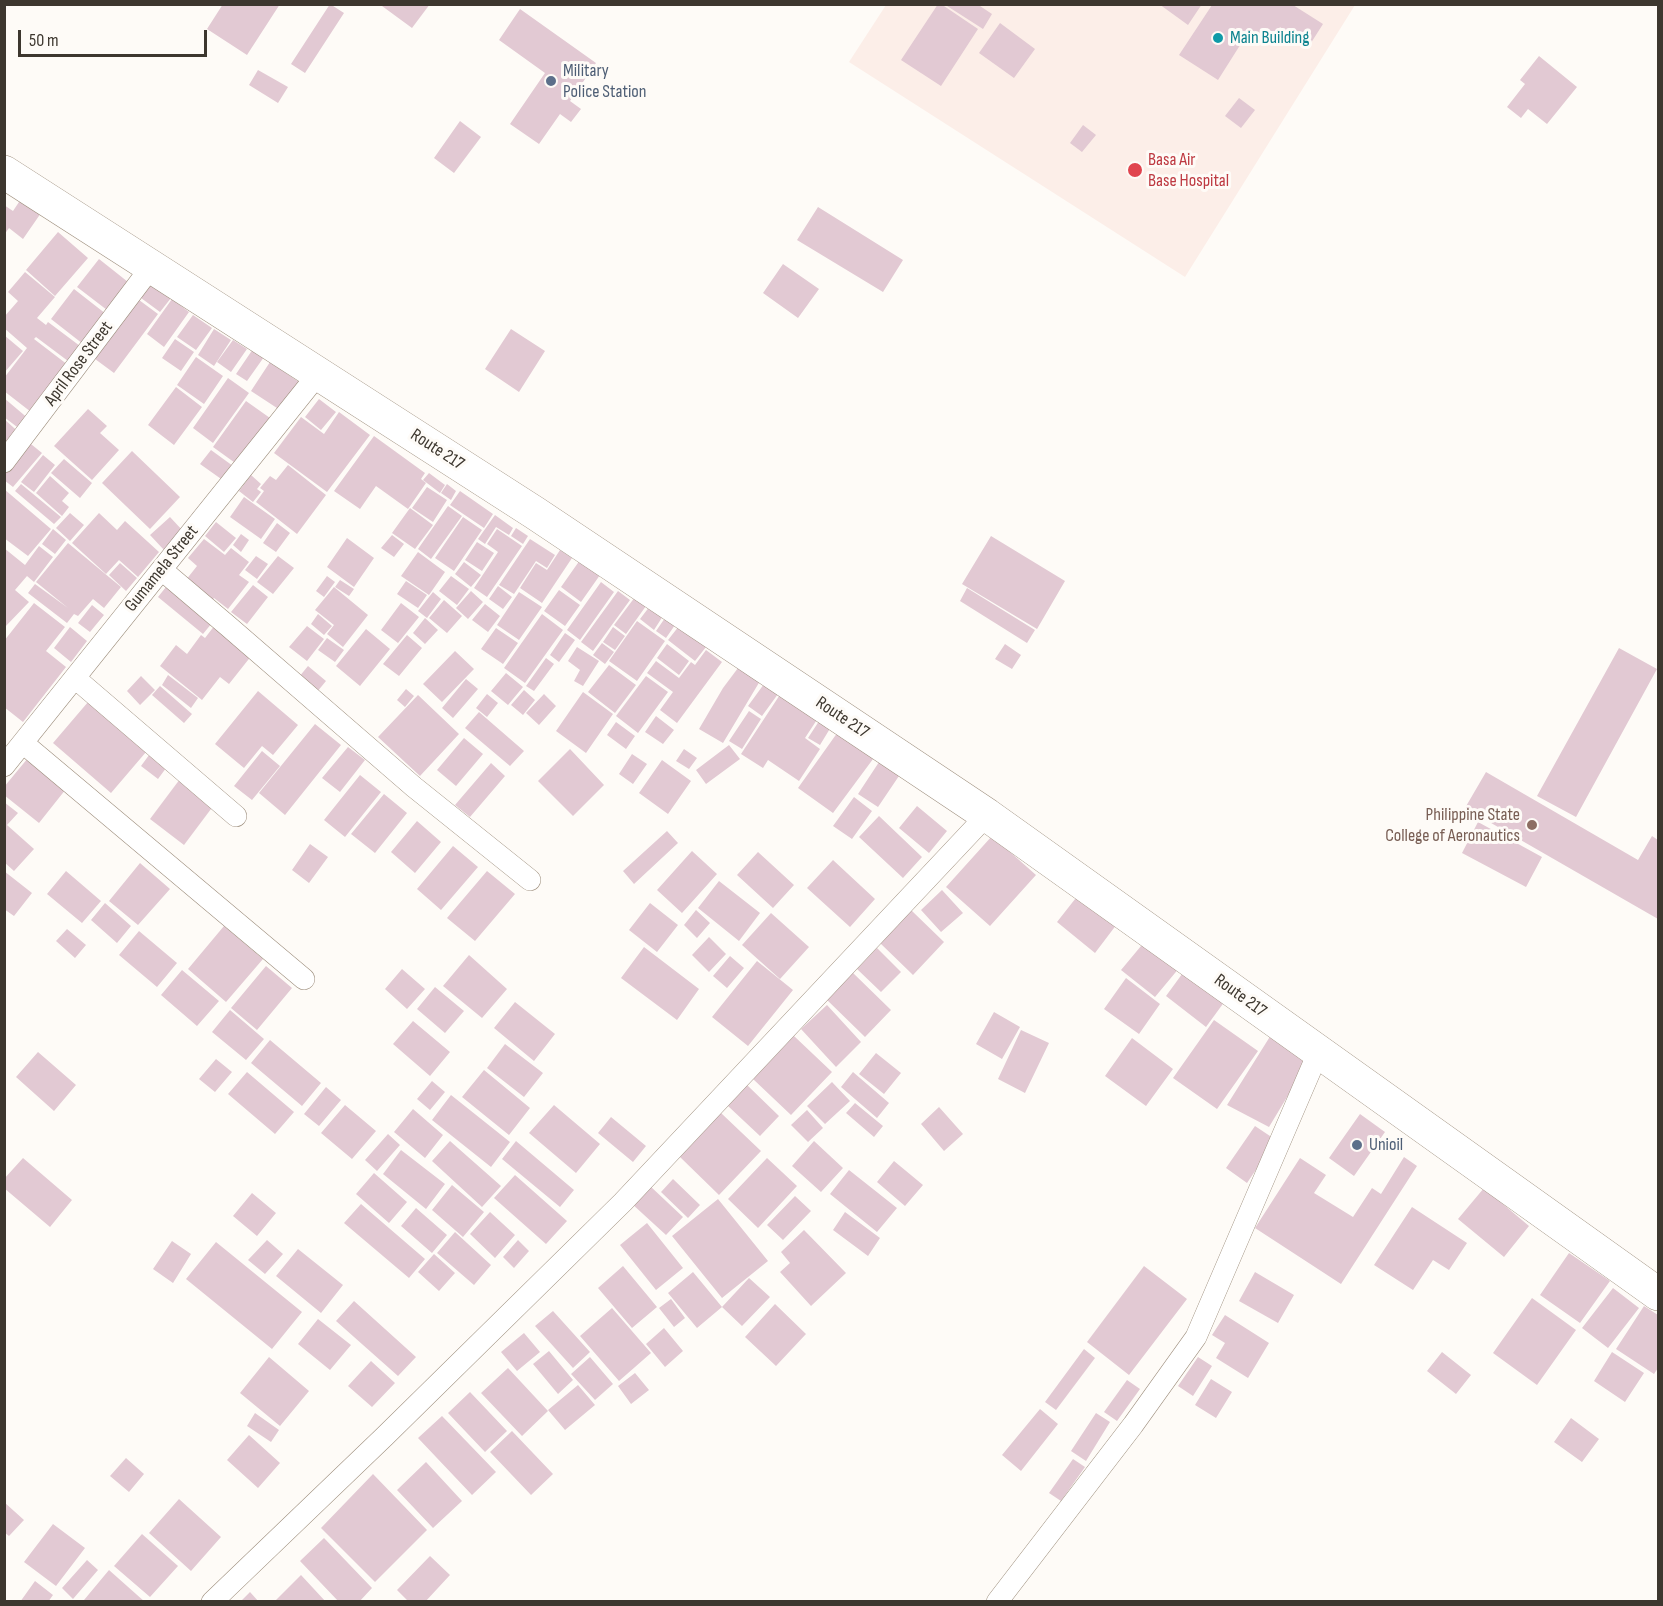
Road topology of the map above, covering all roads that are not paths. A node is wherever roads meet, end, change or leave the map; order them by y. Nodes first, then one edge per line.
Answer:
1 (4, 172) edge
2 (152, 266) junction
3 (319, 373) junction
4 (4, 462) edge
5 (162, 570) junction
6 (75, 678) junction
7 (23, 742) junction
8 (4, 766) edge
9 (987, 815) junction
10 (236, 816) dead end
11 (530, 880) dead end
12 (304, 979) dead end
13 (1318, 1053) junction
14 (1659, 1294) edge
15 (212, 1602) edge
16 (997, 1602) edge

1 - 2 main road, Route 217
2 - 3 main road, Route 217
2 - 4 street, April Rose Street
3 - 5 street, Gumamela Street
3 - 9 main road, Route 217
5 - 6 street, Gumamela Street
5 - 11 street
6 - 7 street, Gumamela Street
6 - 10 street
7 - 8 street, Gumamela Street
7 - 12 street
9 - 13 main road, Route 217
9 - 15 street
13 - 14 main road, Route 217
13 - 16 street

